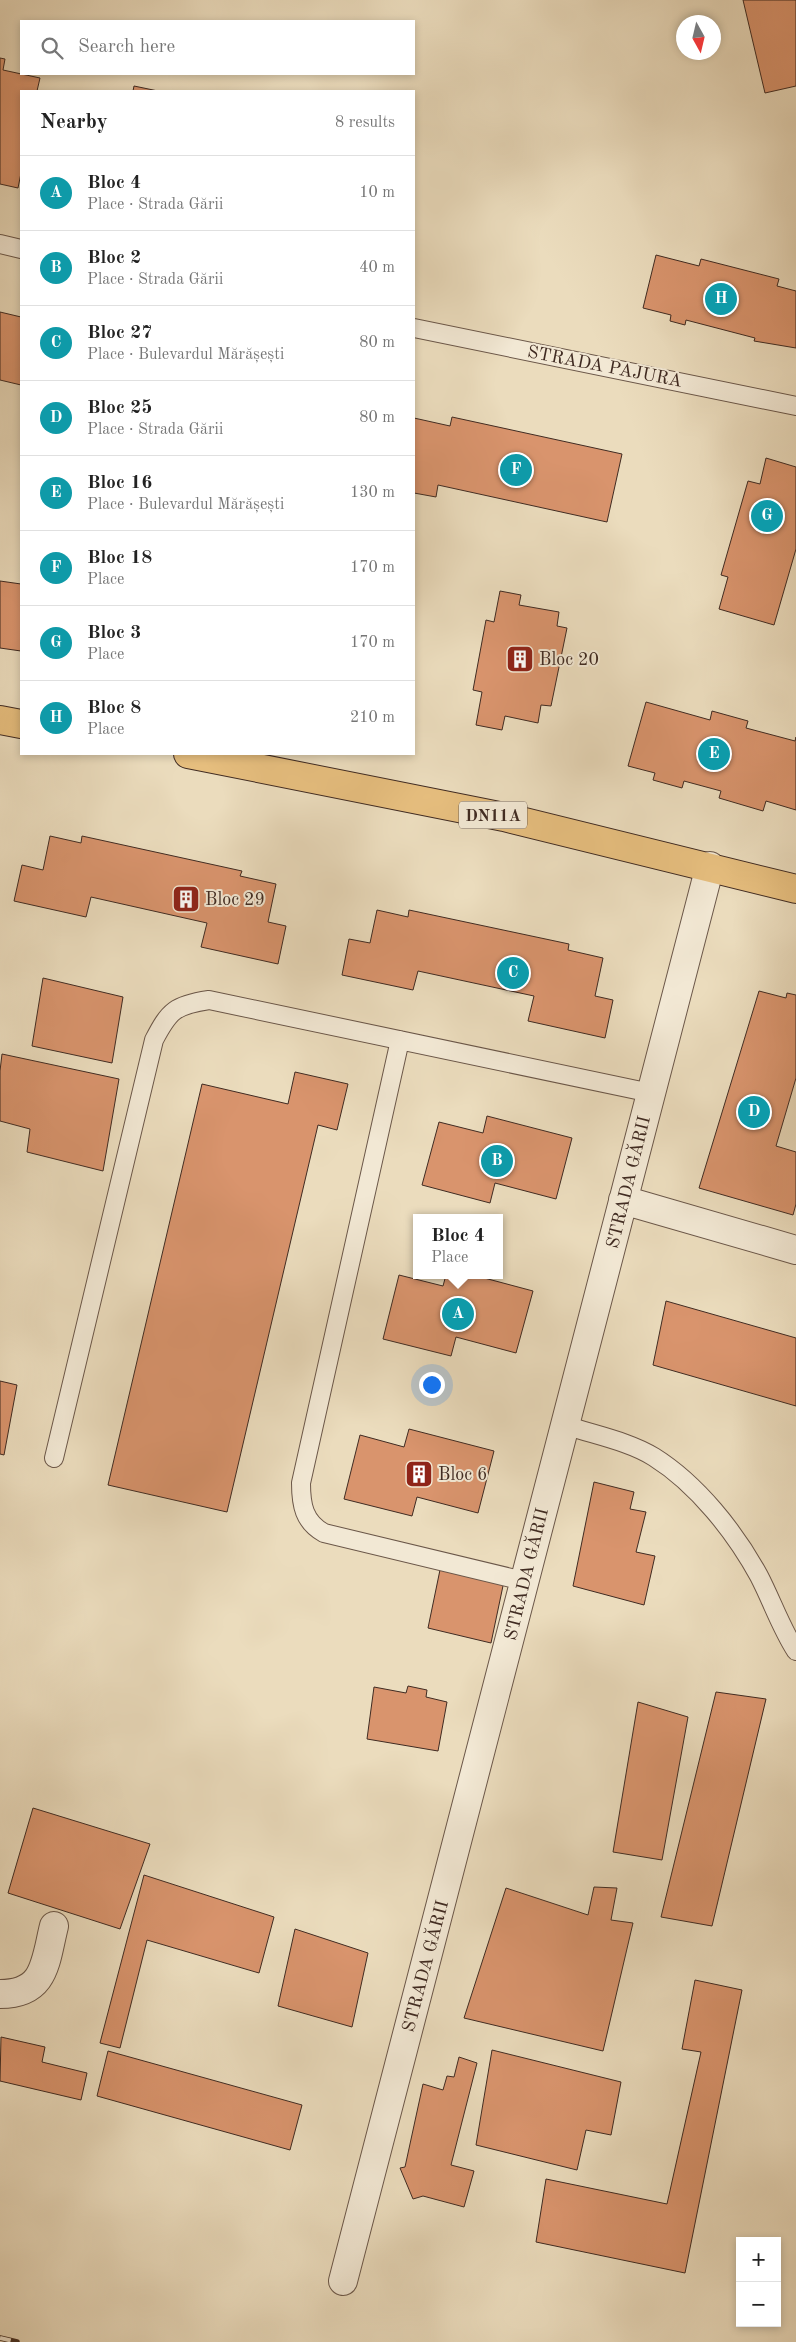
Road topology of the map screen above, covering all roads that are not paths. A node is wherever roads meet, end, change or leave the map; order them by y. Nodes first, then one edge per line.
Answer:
1 (0, 244) edge
2 (20, 249) edge
3 (415, 328) edge
4 (796, 406) edge
5 (0, 720) edge
6 (20, 724) edge
7 (193, 755) edge
8 (710, 866) junction
9 (796, 889) edge
10 (400, 1040) junction
11 (651, 1093) junction
12 (623, 1200) junction
13 (796, 1250) edge
14 (565, 1425) junction
15 (54, 1458) dead end
16 (524, 1581) junction
17 (796, 1651) edge
18 (54, 1926) dead end
19 (0, 1994) edge
20 (343, 2281) dead end

1 - 2 lane
3 - 4 lane, STRADA PAJURA
5 - 6 main road
7 - 8 main road, DN11A
8 - 9 main road, DN11A
8 - 11 street, STRADA GĂRII
10 - 11 lane
10 - 15 lane
10 - 16 lane
11 - 12 street, STRADA GĂRII
12 - 13 street
12 - 14 street, STRADA GĂRII
14 - 16 street, STRADA GĂRII
14 - 17 lane
16 - 20 street, STRADA GĂRII
18 - 19 street

